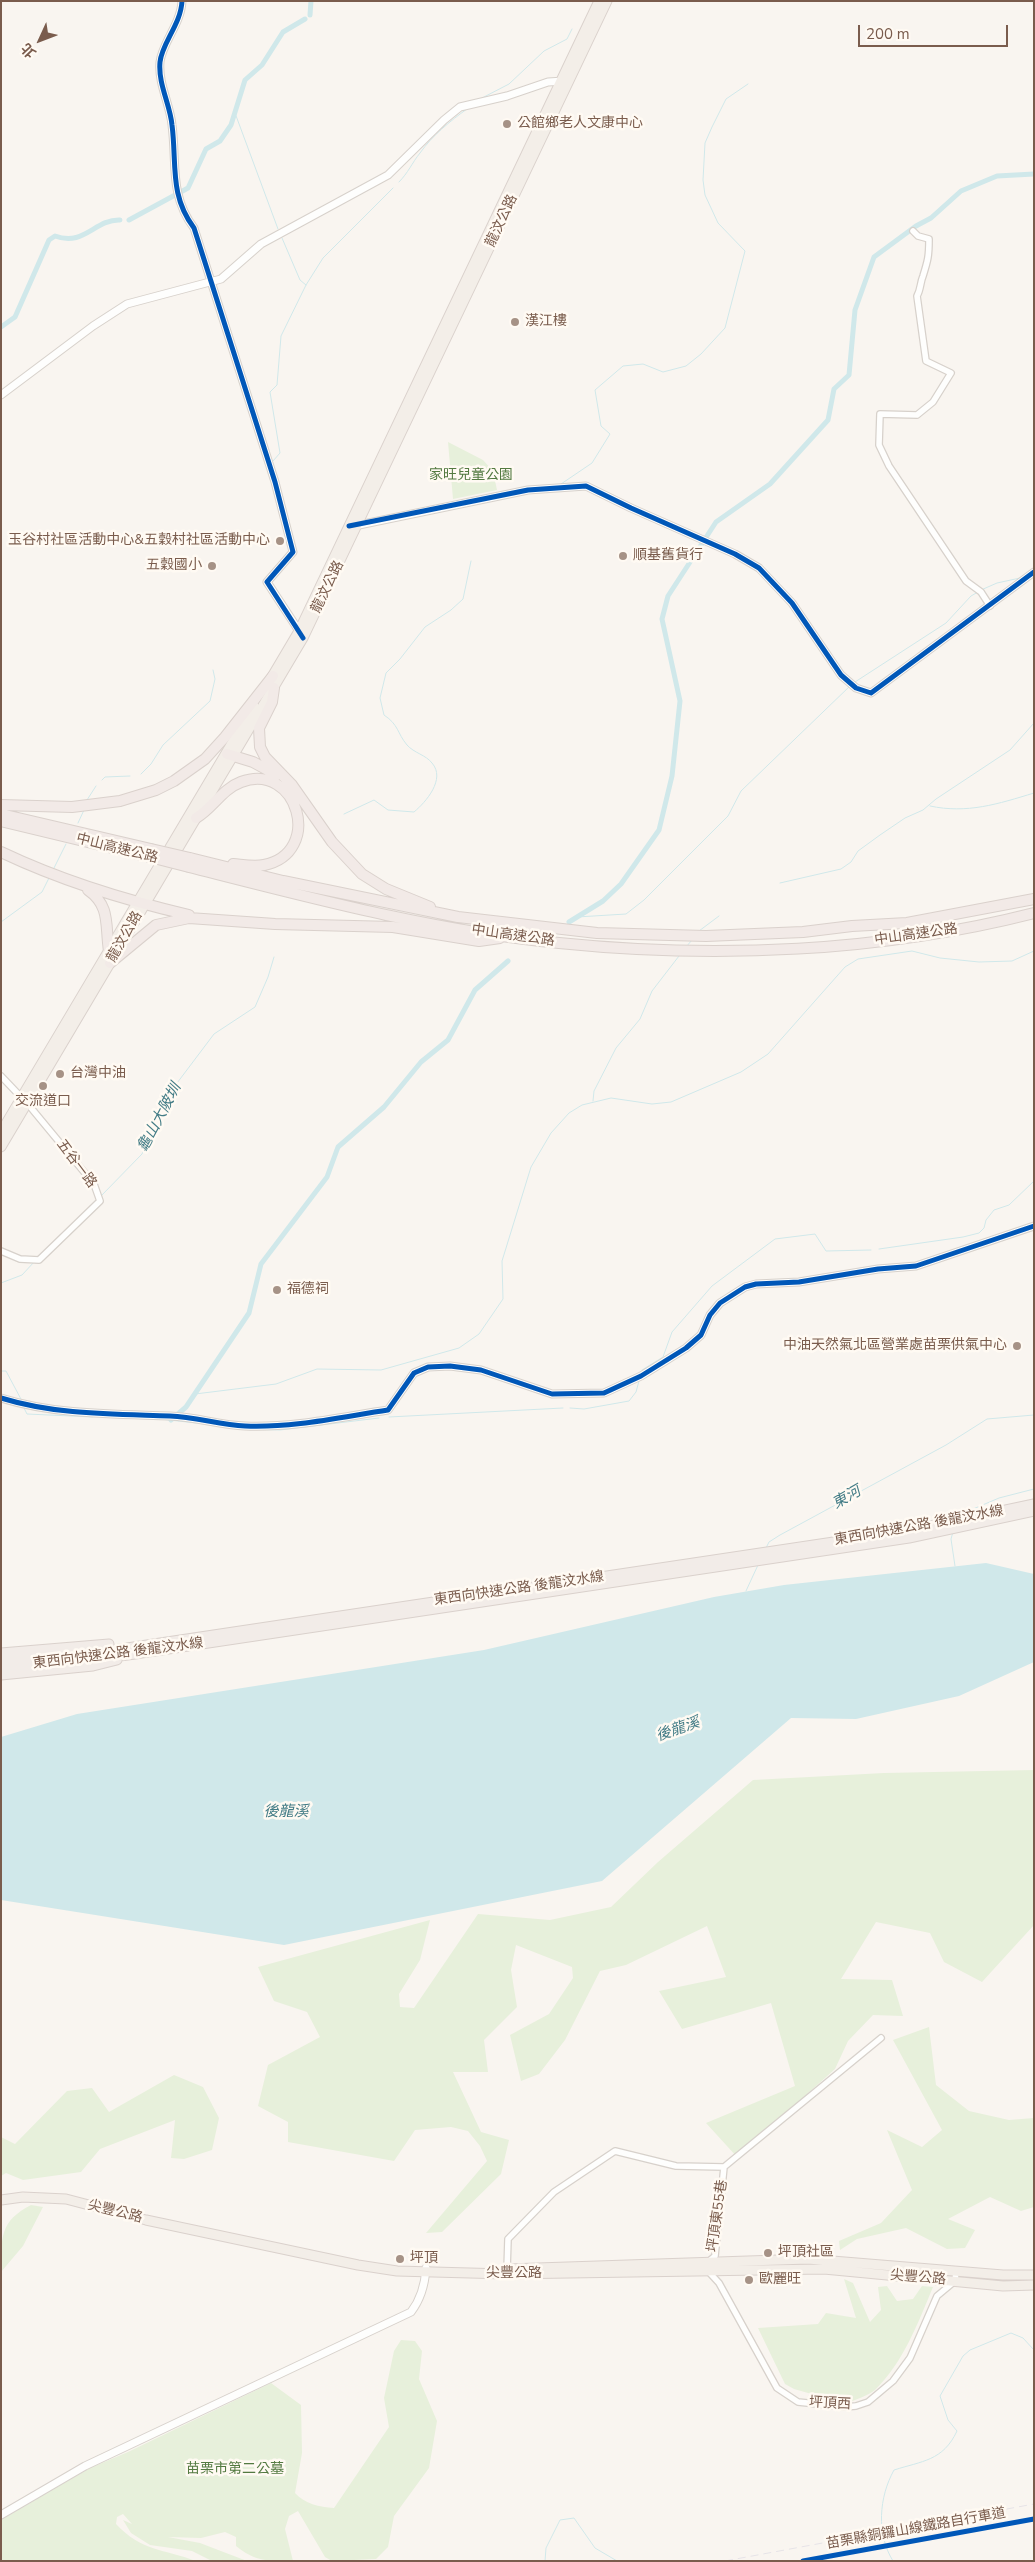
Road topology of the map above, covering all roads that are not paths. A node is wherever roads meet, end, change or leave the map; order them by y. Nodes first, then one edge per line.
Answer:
1 (182, 1) edge
2 (599, 1) edge
3 (607, 1) edge
4 (564, 81) junction
5 (913, 231) dead end
6 (211, 283) junction
7 (1, 394) edge
8 (353, 526) junction
9 (1034, 572) edge
10 (990, 606) junction
11 (301, 635) junction
12 (283, 665) junction
13 (272, 676) junction
14 (274, 688) junction
15 (230, 755) junction
16 (292, 785) junction
17 (1, 805) edge
18 (1, 814) edge
19 (196, 818) junction
20 (1, 821) edge
21 (1, 852) edge
22 (151, 853) junction
23 (189, 863) junction
24 (214, 864) junction
25 (83, 887) junction
26 (1034, 899) edge
27 (140, 904) junction
28 (1034, 913) edge
29 (464, 918) junction
30 (214, 920) junction
31 (512, 937) junction
32 (109, 951) junction
33 (110, 963) junction
34 (1, 1076) edge
35 (24, 1100) junction
36 (1, 1132) edge
37 (1, 1147) edge
38 (1034, 1226) edge
39 (1, 1251) edge
40 (3, 1399) edge
41 (1034, 1504) edge
42 (1034, 1511) edge
43 (167, 1641) junction
44 (1, 1653) edge
45 (135, 1654) junction
46 (1, 1660) edge
47 (1, 1667) edge
48 (1, 1675) edge
49 (881, 2038) dead end
50 (724, 2167) junction
51 (3, 2198) edge
52 (707, 2268) junction
53 (426, 2270) junction
54 (507, 2271) junction
55 (956, 2271) junction
56 (1034, 2275) edge
57 (955, 2281) junction
58 (1034, 2285) edge
59 (1, 2515) edge

1 - 6 street
2 - 4 main road, 龍汶公路
3 - 4 main road, 龍汶公路
4 - 6 street
4 - 8 main road, 龍汶公路
5 - 10 street
6 - 7 street
6 - 11 street
8 - 10 street
8 - 11 main road, 龍汶公路
9 - 10 street
11 - 12 main road, 龍汶公路
12 - 13 main road, 龍汶公路
12 - 14 main road, 龍汶公路
13 - 15 main road, 龍汶公路
13 - 17 highway
14 - 15 main road, 龍汶公路
14 - 16 highway
15 - 16 highway
15 - 19 main road, 龍汶公路
15 - 27 main road, 龍汶公路
16 - 29 highway
18 - 22 highway, 中山高速公路
19 - 24 highway
19 - 27 main road, 龍汶公路
20 - 22 highway, 中山高速公路
21 - 25 highway
22 - 23 highway, 中山高速公路, bridge
23 - 24 highway, 中山高速公路
23 - 31 highway, 中山高速公路
24 - 29 highway, 中山高速公路
25 - 27 highway
25 - 32 highway
26 - 29 highway, 中山高速公路
27 - 30 highway
27 - 32 main road, 龍汶公路
27 - 33 main road, 龍汶公路
28 - 31 highway, 中山高速公路
30 - 31 highway
30 - 33 highway
32 - 35 main road, 龍汶公路
33 - 35 main road, 龍汶公路
34 - 35 street
35 - 36 main road, 龍汶公路
35 - 37 main road, 龍汶公路
35 - 39 street, 五谷一路
38 - 40 street
41 - 43 highway, 東西向快速公路 後龍汶水線
42 - 45 highway, 東西向快速公路 後龍汶水線
43 - 44 highway
43 - 46 highway, 東西向快速公路 後龍汶水線
45 - 47 highway, 東西向快速公路 後龍汶水線
45 - 48 highway
49 - 50 street
50 - 52 street, 坪頂東55巷
50 - 54 street
51 - 53 main road, 尖豐公路
52 - 54 main road, 尖豐公路
52 - 55 main road, 尖豐公路
52 - 57 main road, 尖豐公路
52 - 57 street, 坪頂西
53 - 54 main road, 尖豐公路
53 - 59 street
55 - 56 main road, 尖豐公路
55 - 57 street
57 - 58 main road, 尖豐公路

